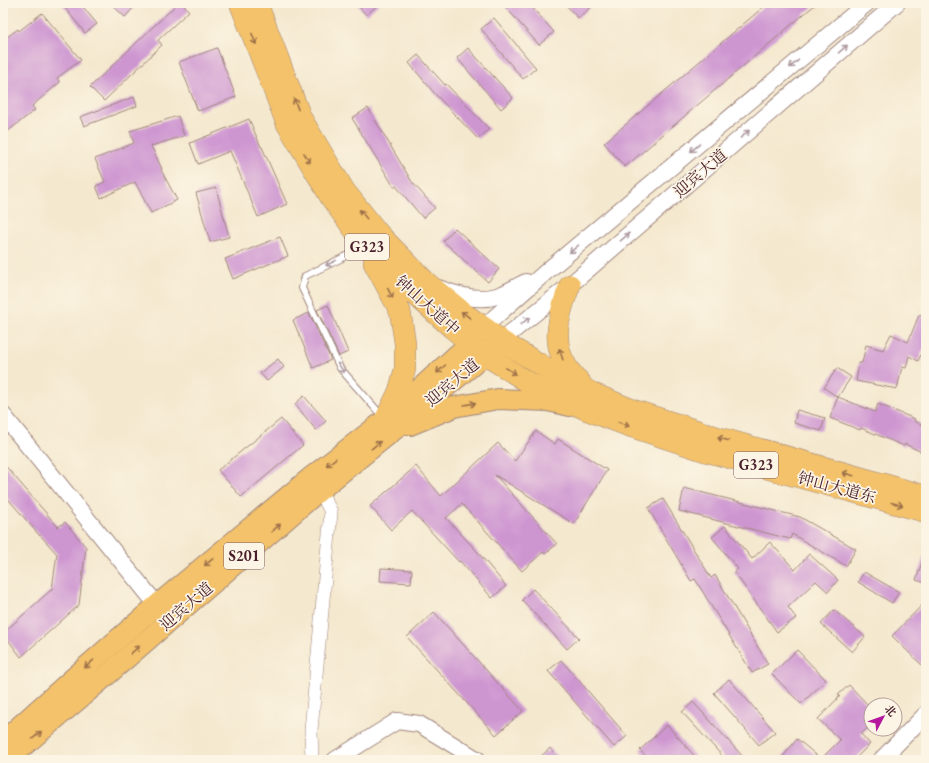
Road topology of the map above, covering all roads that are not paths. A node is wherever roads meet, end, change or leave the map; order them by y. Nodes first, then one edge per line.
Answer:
1 (240, 3) edge
2 (257, 3) edge
3 (867, 3) edge
4 (896, 3) edge
5 (366, 246) junction
6 (547, 271) junction
7 (427, 283) junction
8 (570, 285) junction
9 (485, 328) junction
10 (501, 341) junction
11 (477, 349) junction
12 (591, 402) junction
13 (3, 415) edge
14 (389, 426) junction
15 (315, 484) junction
16 (926, 496) edge
17 (926, 512) edge
18 (157, 605) junction
19 (171, 619) junction
20 (926, 714) edge
21 (3, 741) edge
22 (7, 760) edge
23 (312, 760) edge
24 (335, 760) edge
25 (478, 760) edge
26 (881, 760) edge

1 -> 5 highway, 钟山大道中 / G323
7 -> 2 highway, 钟山大道中 / G323
3 -> 6 street, 迎宾大道
8 -> 4 street, 迎宾大道
5 - 11 highway, 钟山大道中 / G323
5 -> 14 highway
5 -> 14 lane
6 - 7 street
6 - 9 street, 迎宾大道
9 -> 7 highway, 钟山大道中 / G323
10 -> 8 street, 迎宾大道
12 -> 8 highway
9 - 10 highway, 钟山大道中 / G323
9 - 11 street, 迎宾大道
10 - 11 street, 迎宾大道
10 - 12 highway, 钟山大道中 / G323
11 -> 12 highway, 钟山大道中 / G323
11 - 14 main road, 迎宾大道 / S201
14 -> 12 main road
16 -> 12 highway, 钟山大道东 / G323
12 -> 17 highway, 钟山大道东 / G323
13 - 18 street
14 - 15 main road, 迎宾大道 / S201
15 -> 18 main road, 迎宾大道 / S201
19 -> 15 main road, 迎宾大道 / S201
15 - 23 street
18 - 19 street
18 -> 21 main road, 迎宾大道 / S201
22 -> 19 main road, 迎宾大道 / S201
20 - 26 street
24 - 25 street

